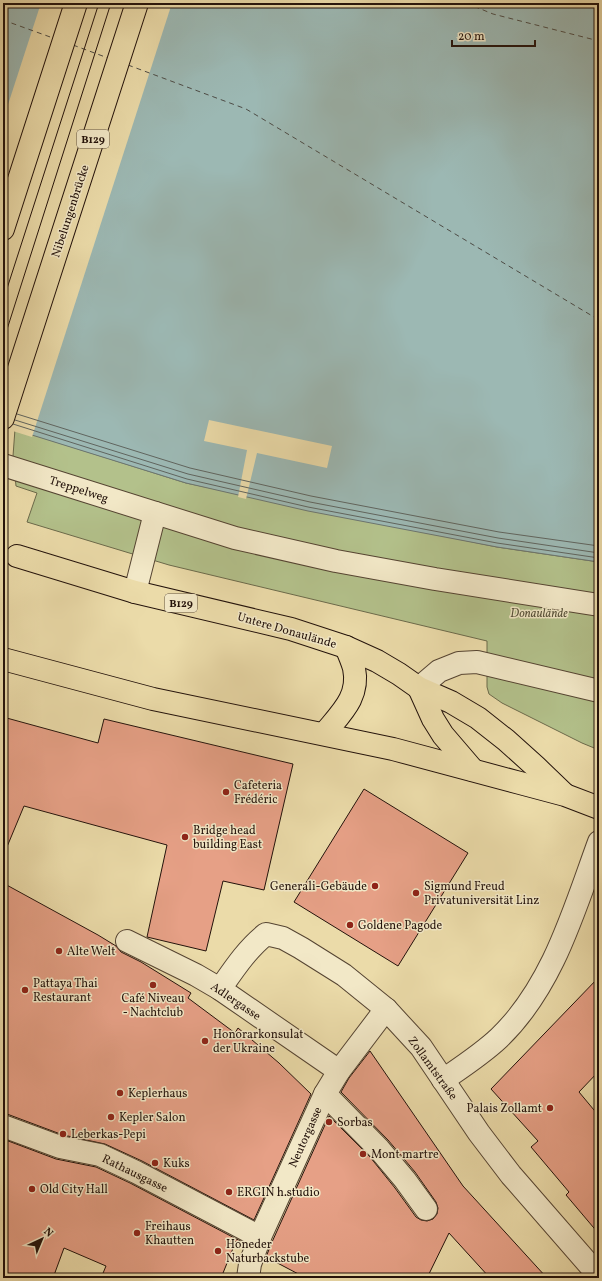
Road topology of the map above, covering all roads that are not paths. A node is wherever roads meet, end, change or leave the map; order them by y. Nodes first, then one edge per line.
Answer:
1 (76, 3) edge
2 (137, 3) edge
3 (3, 229) edge
4 (3, 418) edge
5 (3, 465) edge
6 (154, 513) junction
7 (17, 556) dead end
8 (134, 592) junction
9 (599, 606) edge
10 (346, 647) junction
11 (3, 659) edge
12 (418, 688) junction
13 (599, 691) edge
14 (324, 734) junction
15 (473, 770) junction
16 (565, 795) junction
17 (599, 808) edge
18 (599, 842) edge
19 (127, 941) dead end
20 (220, 989) junction
21 (386, 1009) junction
22 (338, 1071) junction
23 (443, 1080) junction
24 (325, 1094) junction
25 (3, 1126) edge
26 (426, 1209) dead end
27 (260, 1237) junction
28 (599, 1276) edge
29 (248, 1278) edge

1 - 3 main road
2 - 4 main road, Nibelungenbrücke / B129
5 - 6 street, Treppelweg
6 - 8 street
6 - 9 street, Treppelweg
7 - 8 main road, Untere Donaulände / B129
8 - 10 main road, Untere Donaulände / B129
10 - 12 main road, Untere Donaulände
10 - 14 main road
11 - 14 main road, Untere Donaulände
12 - 13 street
12 - 15 main road
12 - 16 main road, Untere Donaulände
14 - 15 main road, Untere Donaulände
15 - 16 main road, Untere Donaulände
16 - 17 main road, Untere Donaulände
18 - 23 street
19 - 20 street, Adlergasse
20 - 21 street, Zollamtstraße
20 - 22 street, Adlergasse
21 - 22 street, Neutorgasse
21 - 23 street, Zollamtstraße
22 - 24 street, Neutorgasse
23 - 28 street, Zollamtstraße
24 - 26 street
24 - 27 street, Neutorgasse
25 - 27 street, Rathausgasse
27 - 29 street, Neutorgasse

